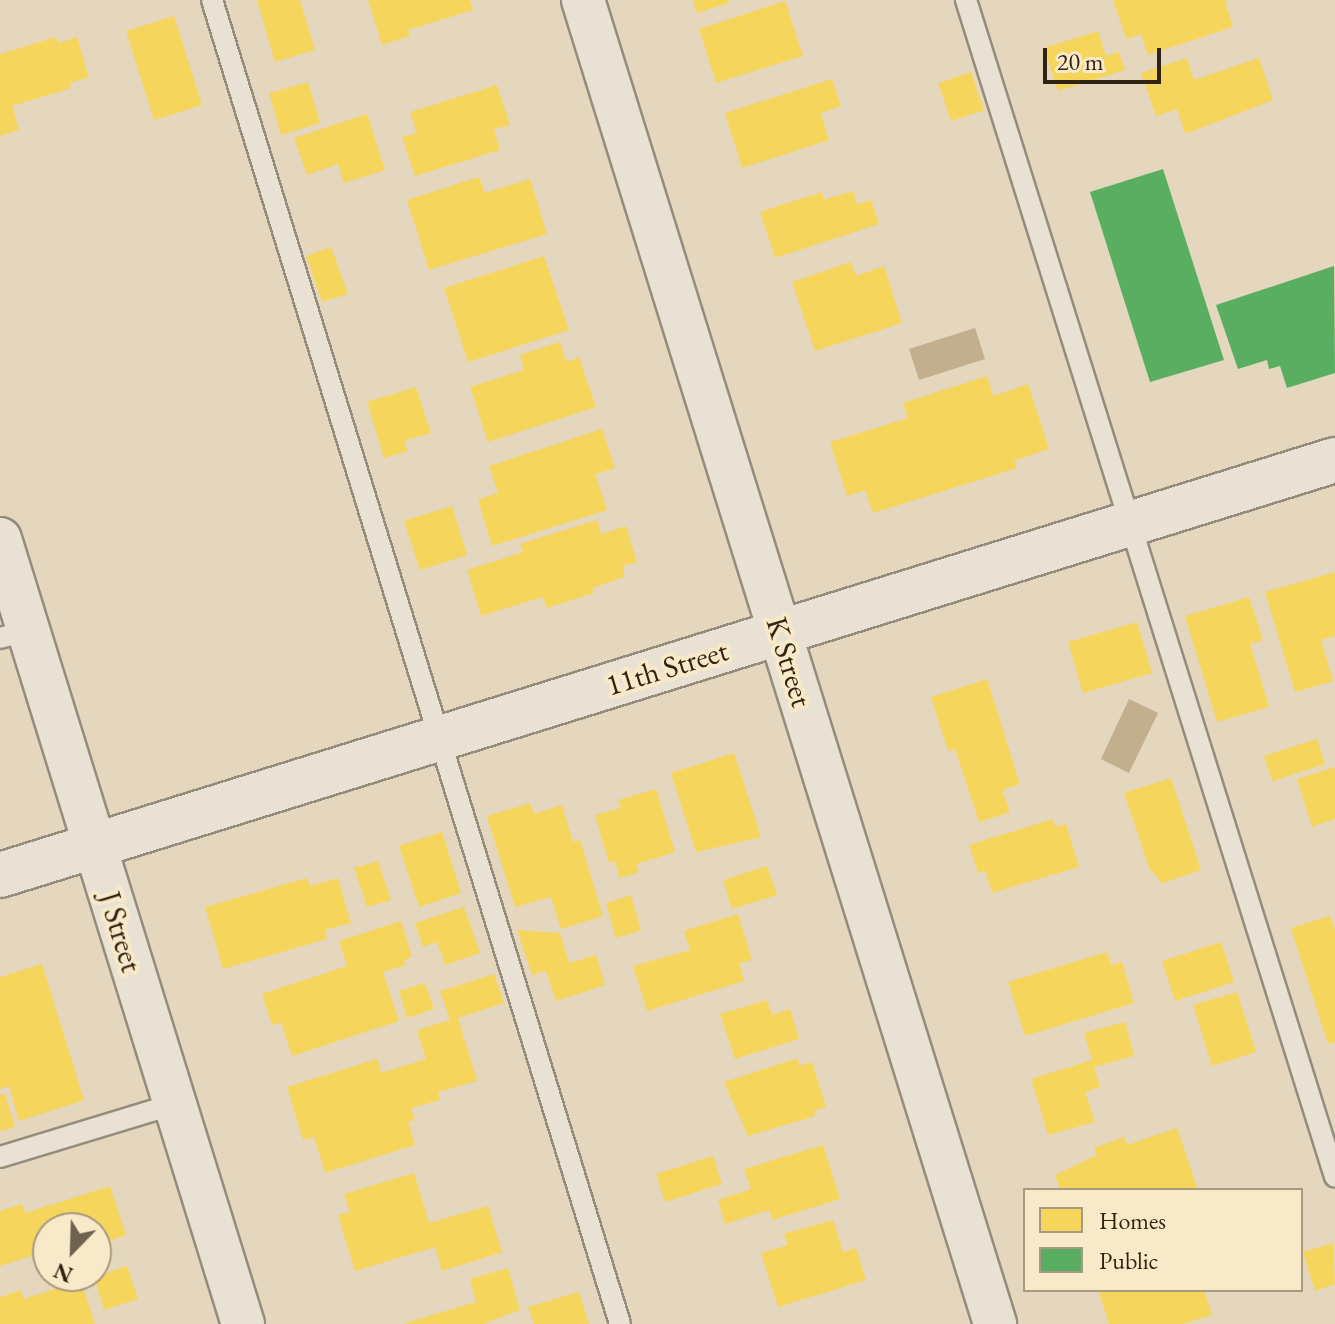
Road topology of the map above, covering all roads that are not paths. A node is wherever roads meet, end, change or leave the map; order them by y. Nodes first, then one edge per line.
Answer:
1 (212, 0) edge
2 (583, 0) edge
3 (966, 0) edge
4 (1335, 460) edge
5 (1133, 522) junction
6 (0, 539) edge
7 (780, 632) junction
8 (14, 634) edge
9 (439, 739) junction
10 (93, 846) junction
11 (0, 875) edge
12 (174, 1104) junction
13 (0, 1157) edge
14 (1335, 1177) edge
15 (243, 1324) edge
16 (620, 1324) edge
17 (995, 1324) edge

1 - 9 lane
2 - 7 street, K Street
3 - 5 lane
4 - 5 street, 11th Street
5 - 7 street, 11th Street
5 - 14 lane
6 - 8 street, J Street
7 - 9 street, 11th Street
7 - 17 street, K Street
8 - 10 street, J Street
9 - 10 street, 11th Street
9 - 16 lane
10 - 11 street, 11th Street
10 - 12 street, J Street
12 - 13 lane
12 - 15 street, J Street

